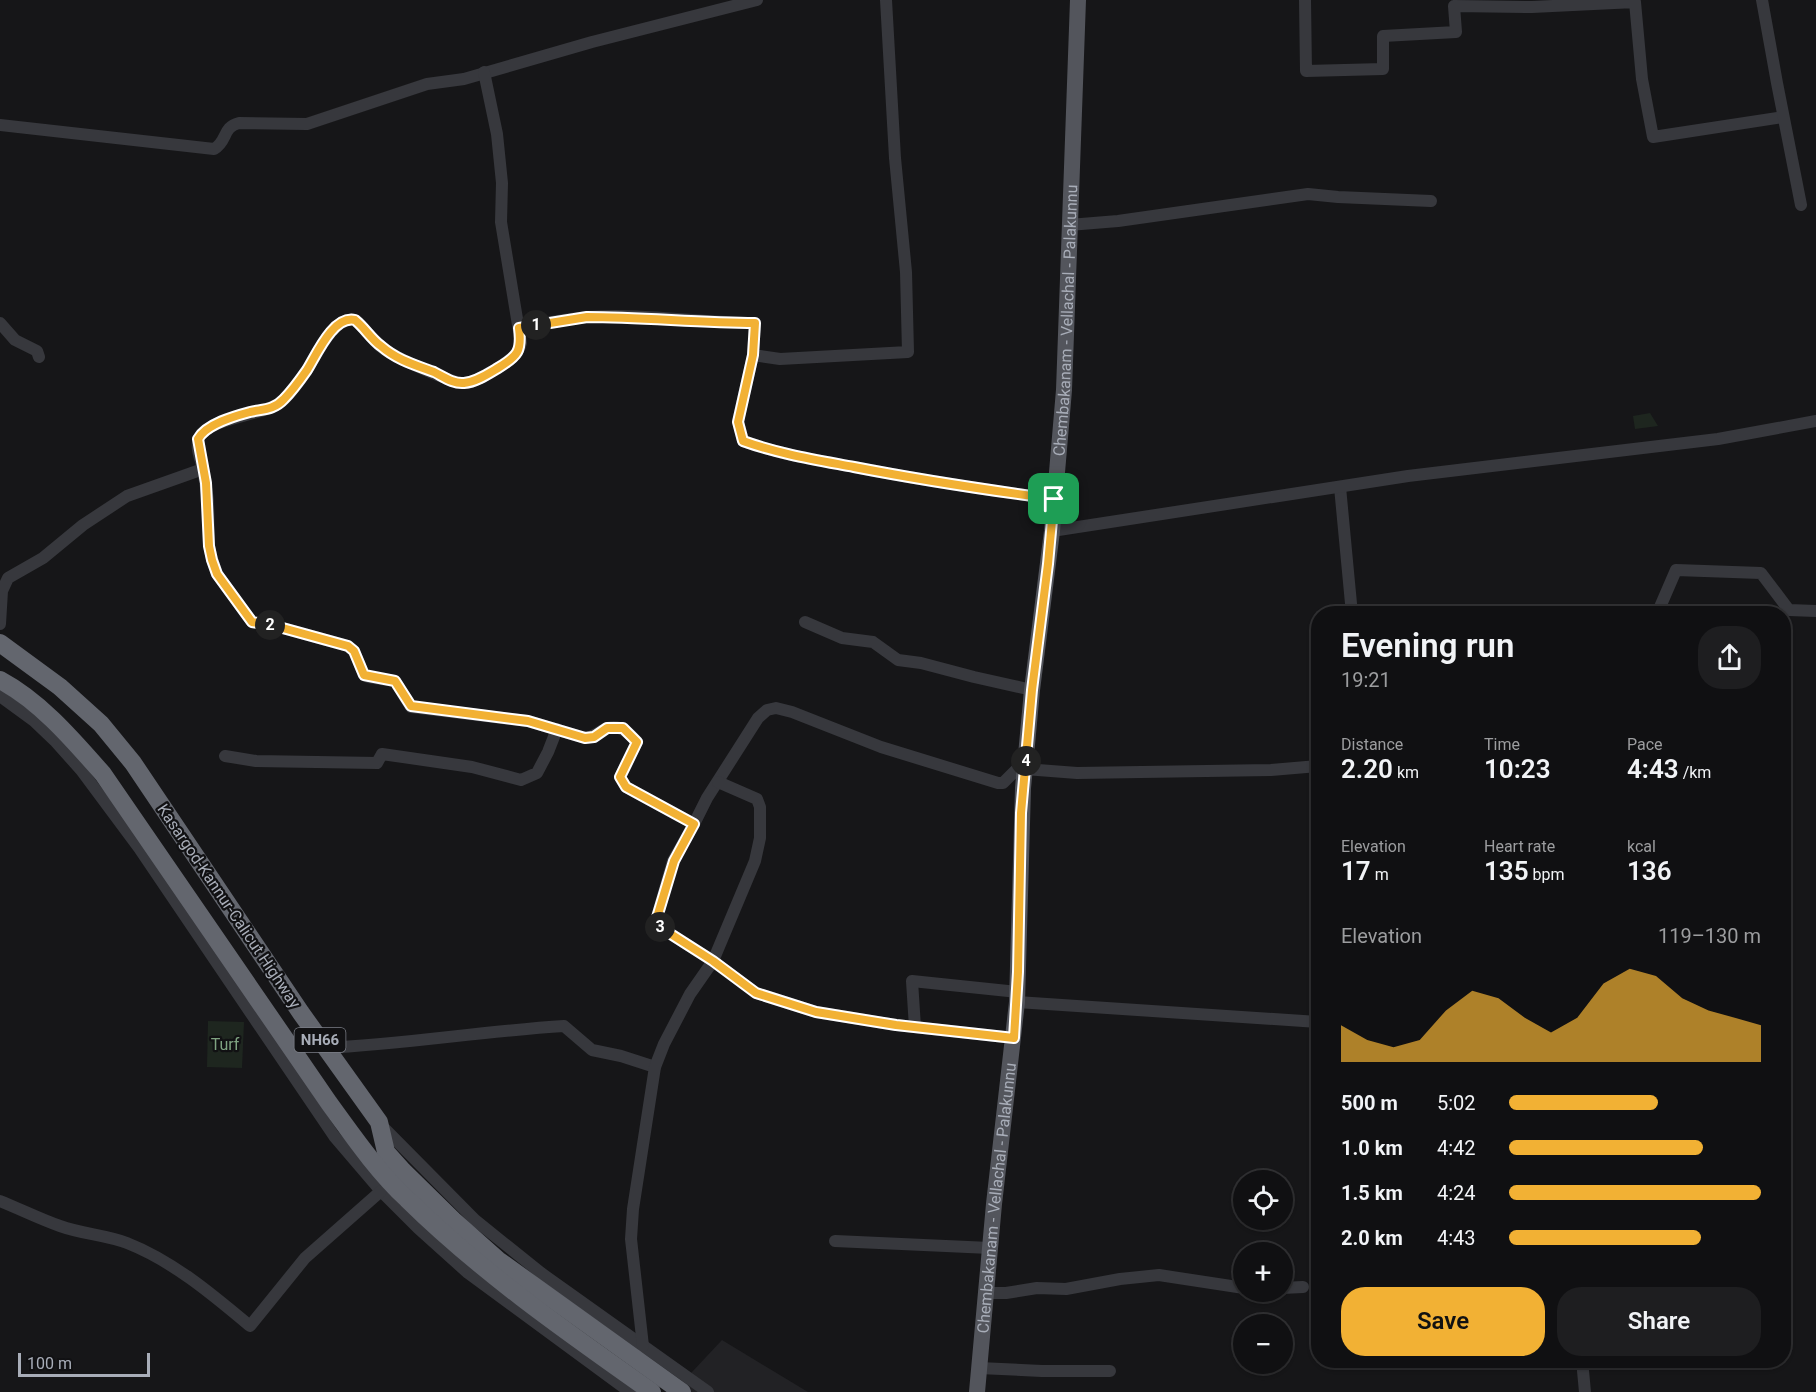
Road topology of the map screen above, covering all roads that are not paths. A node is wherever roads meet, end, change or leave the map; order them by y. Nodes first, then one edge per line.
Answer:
1 (757, 0) edge
2 (886, 0) edge
3 (1078, 0) edge
4 (1305, 0) edge
5 (1762, 0) edge
6 (484, 72) junction
7 (1784, 117) junction
8 (0, 125) edge
9 (1431, 201) dead end
10 (1801, 205) dead end
11 (1070, 225) junction
12 (0, 322) edge
13 (519, 328) junction
14 (753, 355) junction
15 (39, 357) dead end
16 (1816, 421) edge
17 (203, 469) junction
18 (1340, 487) junction
19 (1054, 499) junction
20 (1052, 531) junction
21 (1351, 606) edge
22 (1660, 606) edge
23 (1786, 606) edge
24 (1791, 610) edge
25 (1816, 611) edge
26 (805, 622) dead end
27 (0, 624) edge
28 (0, 644) edge
29 (0, 680) edge
30 (1032, 690) junction
31 (0, 696) edge
32 (557, 729) junction
33 (225, 756) dead end
34 (1311, 767) edge
35 (1025, 769) junction
36 (718, 782) junction
37 (694, 824) junction
38 (713, 961) junction
39 (1017, 997) junction
40 (1311, 1021) edge
41 (915, 1027) junction
42 (1014, 1038) junction
43 (326, 1048) junction
44 (655, 1066) junction
45 (379, 1122) junction
46 (381, 1191) junction
47 (0, 1201) edge
48 (835, 1241) dead end
49 (990, 1248) junction
50 (1233, 1286) edge
51 (1293, 1287) edge
52 (1303, 1287) dead end
53 (986, 1293) junction
54 (643, 1346) junction
55 (979, 1368) junction
56 (1583, 1368) edge
57 (1110, 1371) dead end
58 (630, 1392) edge
59 (652, 1392) edge
60 (682, 1392) edge
61 (708, 1392) edge
62 (977, 1392) edge
63 (1585, 1392) edge

1 - 6 street
2 - 14 street
3 - 11 main road, Chembakanam - Vellachal - Palakunnu
4 - 7 street
5 - 7 street
6 - 8 street
6 - 13 street
7 - 10 street
9 - 11 street
11 - 19 main road, Chembakanam - Vellachal - Palakunnu
12 - 15 street
13 - 14 street
13 - 17 street
14 - 19 street
16 - 18 street
17 - 27 street
17 - 32 street
18 - 20 street
18 - 21 street
19 - 20 main road, Chembakanam - Vellachal - Palakunnu
20 - 30 main road, Chembakanam - Vellachal - Palakunnu
22 - 23 street
24 - 25 street
26 - 30 street
28 - 43 highway, Kasargod-Kannur-Calicut Highway / NH66
29 - 59 highway, Kasargod-Kannur-Calicut Highway / NH66
30 - 35 main road, Chembakanam - Vellachal - Palakunnu
31 - 46 street
32 - 33 street
32 - 37 street
34 - 35 street
35 - 36 street
35 - 39 main road, Chembakanam - Vellachal - Palakunnu
36 - 37 street
36 - 38 street
37 - 38 street
38 - 41 street
38 - 44 street
39 - 40 street
39 - 41 street
39 - 42 main road, Chembakanam - Vellachal - Palakunnu
41 - 42 street
42 - 49 main road, Chembakanam - Vellachal - Palakunnu
43 - 44 street
43 - 45 highway, Kasargod-Kannur-Calicut Highway / NH66
44 - 54 street
45 - 54 street
45 - 60 highway, Kasargod-Kannur-Calicut Highway / NH66
46 - 47 street
46 - 58 street
48 - 49 street
49 - 53 main road, Chembakanam - Vellachal - Palakunnu
50 - 53 street
51 - 52 street
53 - 55 main road, Chembakanam - Vellachal - Palakunnu
54 - 61 street
55 - 57 street
55 - 62 main road, Chembakanam - Vellachal - Palakunnu
56 - 63 street

